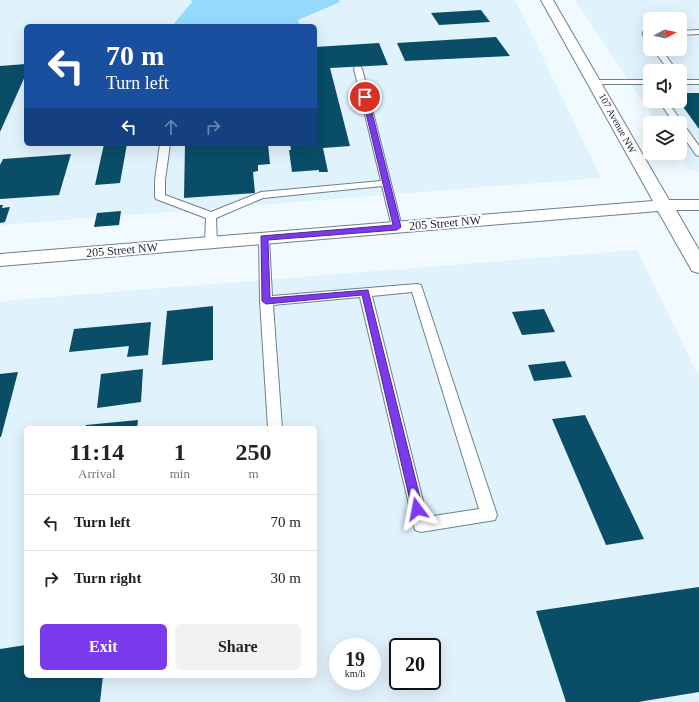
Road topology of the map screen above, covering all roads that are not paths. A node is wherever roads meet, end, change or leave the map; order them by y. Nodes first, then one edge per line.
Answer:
1 (547, 0) edge
2 (699, 32) edge
3 (687, 33) edge
4 (358, 68) dead end
5 (594, 82) junction
6 (643, 82) edge
7 (687, 82) edge
8 (699, 82) edge
9 (687, 136) edge
10 (165, 146) edge
11 (699, 153) edge
12 (386, 183) junction
13 (664, 205) junction
14 (699, 205) edge
15 (211, 216) junction
16 (397, 227) junction
17 (264, 238) junction
18 (211, 243) junction
19 (0, 260) edge
20 (699, 267) edge
21 (365, 292) junction
22 (266, 301) junction
23 (275, 426) edge

1 - 5 street, 107 Avenue NW
2 - 3 lane
4 - 12 lane
5 - 6 lane
5 - 13 street, 107 Avenue NW
7 - 8 lane
9 - 11 lane
10 - 15 lane
12 - 15 lane
12 - 16 lane
13 - 14 street, 205 Street NW
13 - 16 street, 205 Street NW
13 - 20 street, 107 Avenue NW
15 - 18 lane
16 - 17 street, 205 Street NW
17 - 18 street, 205 Street NW
17 - 22 lane
18 - 19 street, 205 Street NW
21 - 21 lane
21 - 22 lane
22 - 23 lane

